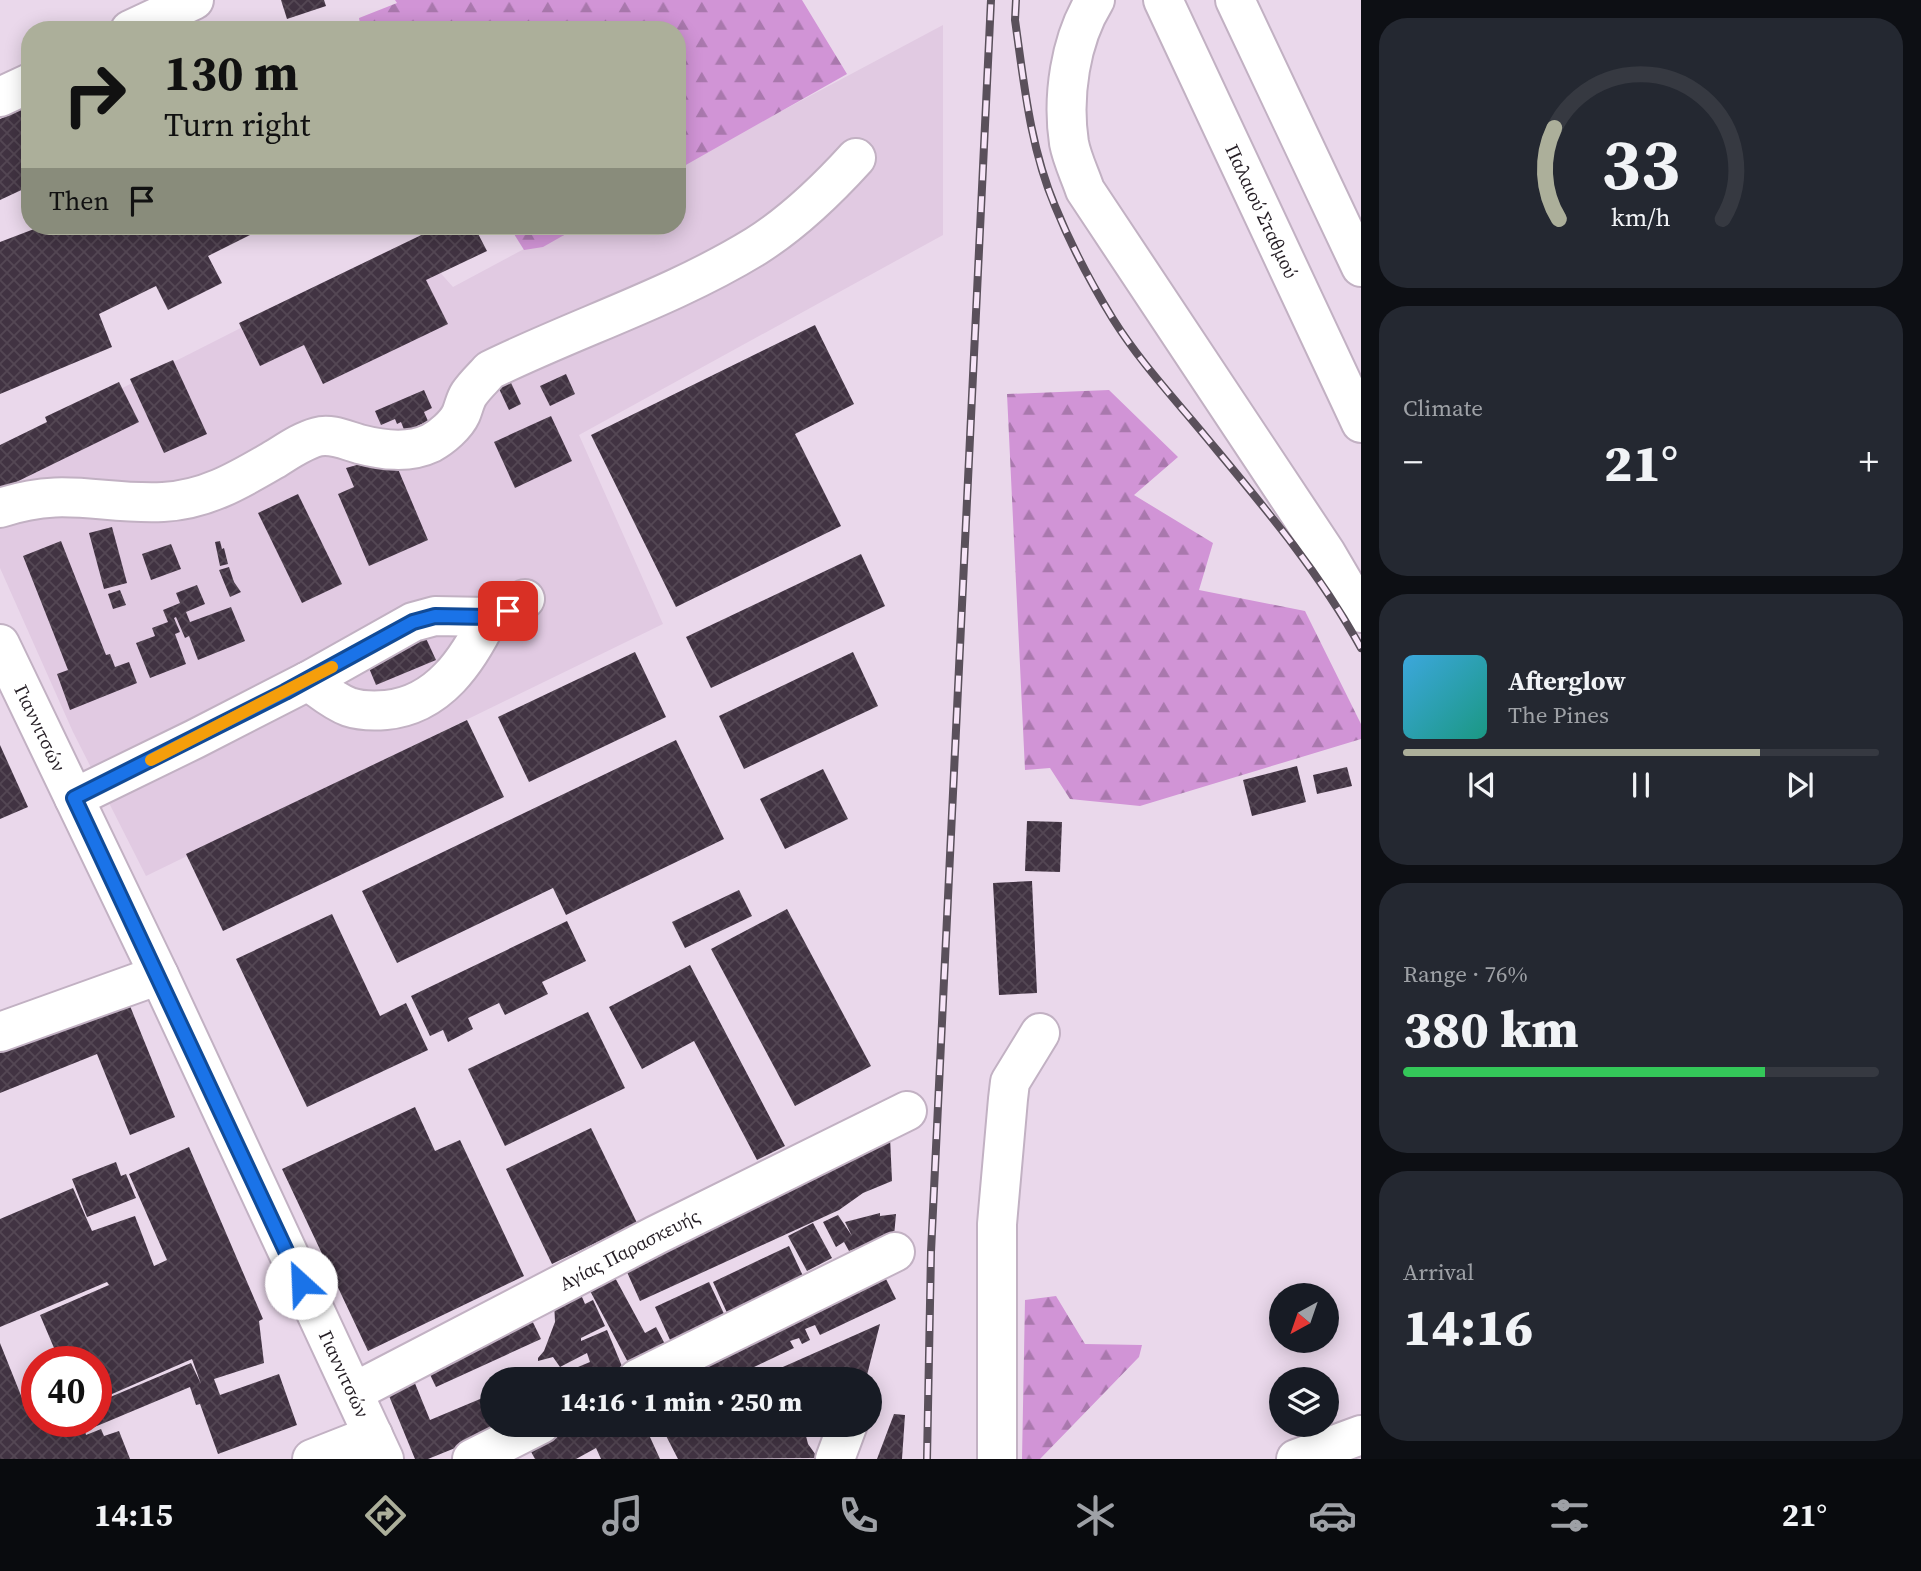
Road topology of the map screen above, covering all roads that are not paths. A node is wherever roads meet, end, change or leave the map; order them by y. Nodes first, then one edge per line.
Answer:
1 (194, 0) edge
2 (1095, 0) edge
3 (1235, 0) edge
4 (1165, 4) edge
5 (149, 21) edge
6 (21, 87) edge
7 (0, 97) edge
8 (856, 158) dead end
9 (1361, 267) edge
10 (1361, 423) edge
11 (0, 508) edge
12 (525, 599) dead end
13 (1361, 613) edge
14 (489, 617) junction
15 (0, 644) edge
16 (308, 681) junction
17 (74, 798) junction
18 (159, 975) junction
19 (0, 1032) edge
20 (1040, 1033) dead end
21 (907, 1111) dead end
22 (895, 1252) dead end
23 (661, 1367) edge
24 (354, 1392) junction
25 (1361, 1435) edge
26 (515, 1437) edge
27 (843, 1437) edge
28 (379, 1447) edge
29 (313, 1459) edge
30 (472, 1459) edge
31 (835, 1459) edge
32 (997, 1459) edge
33 (1296, 1459) edge

1 - 5 main road
2 - 13 main road
3 - 9 main road
4 - 10 main road, Παλαιού Σταθμού
6 - 7 main road
8 - 11 main road
12 - 14 main road
14 - 16 main road
14 - 16 main road
15 - 17 main road, Γιαννιτσών
16 - 17 main road
17 - 18 main road, Γιαννιτσών
18 - 19 main road
18 - 24 main road, Γιαννιτσών
20 - 32 main road
21 - 24 main road, Αγίας Παρασκευής
22 - 23 main road
24 - 28 main road, Γιαννιτσών
25 - 33 main road
26 - 30 main road
27 - 31 main road
28 - 29 main road

